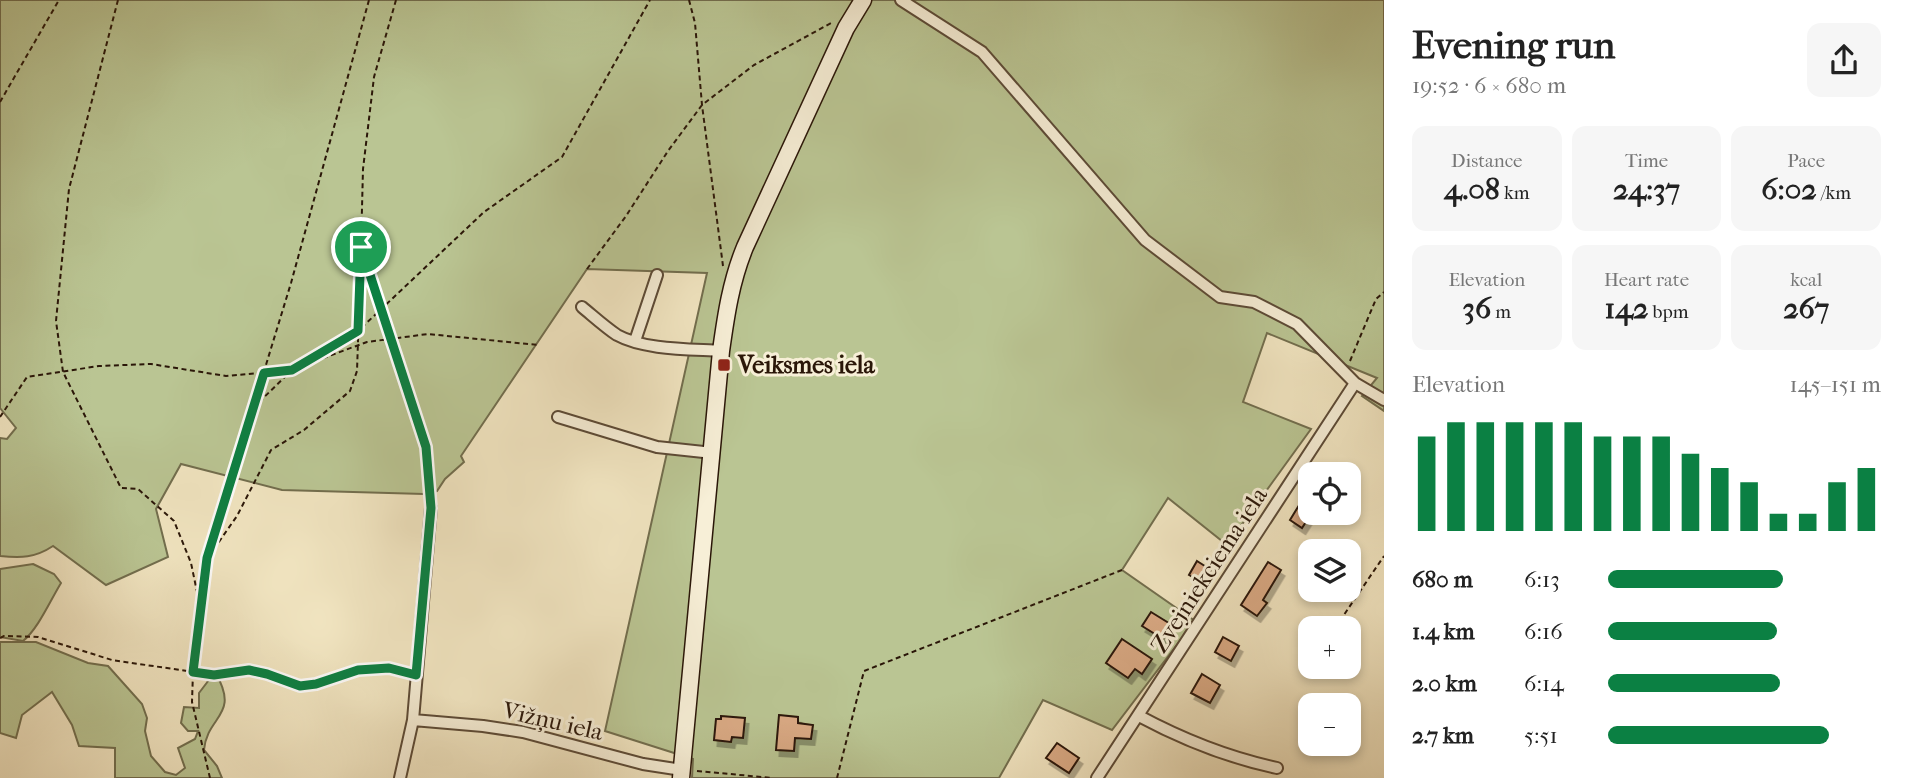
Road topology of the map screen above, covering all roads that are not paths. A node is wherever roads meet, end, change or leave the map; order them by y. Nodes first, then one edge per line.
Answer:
1 (863, 0) edge
2 (901, 0) edge
3 (657, 275) dead end
4 (582, 307) dead end
5 (635, 341) junction
6 (721, 351) junction
7 (1355, 383) junction
8 (1384, 400) edge
9 (558, 417) dead end
10 (713, 453) junction
11 (431, 508) road end
12 (1139, 716) junction
13 (412, 720) junction
14 (1277, 768) dead end
15 (681, 774) edge
16 (400, 778) edge
17 (1097, 778) edge

1 - 6 main road
2 - 7 street
3 - 5 street
4 - 5 street
5 - 6 street
6 - 10 main road
7 - 8 street
7 - 12 street, Zvejniekciema iela
9 - 10 street
10 - 15 main road
11 - 13 street
12 - 14 street
12 - 17 street, Zvejniekciema iela
13 - 15 street, Vižņu iela
13 - 16 street

